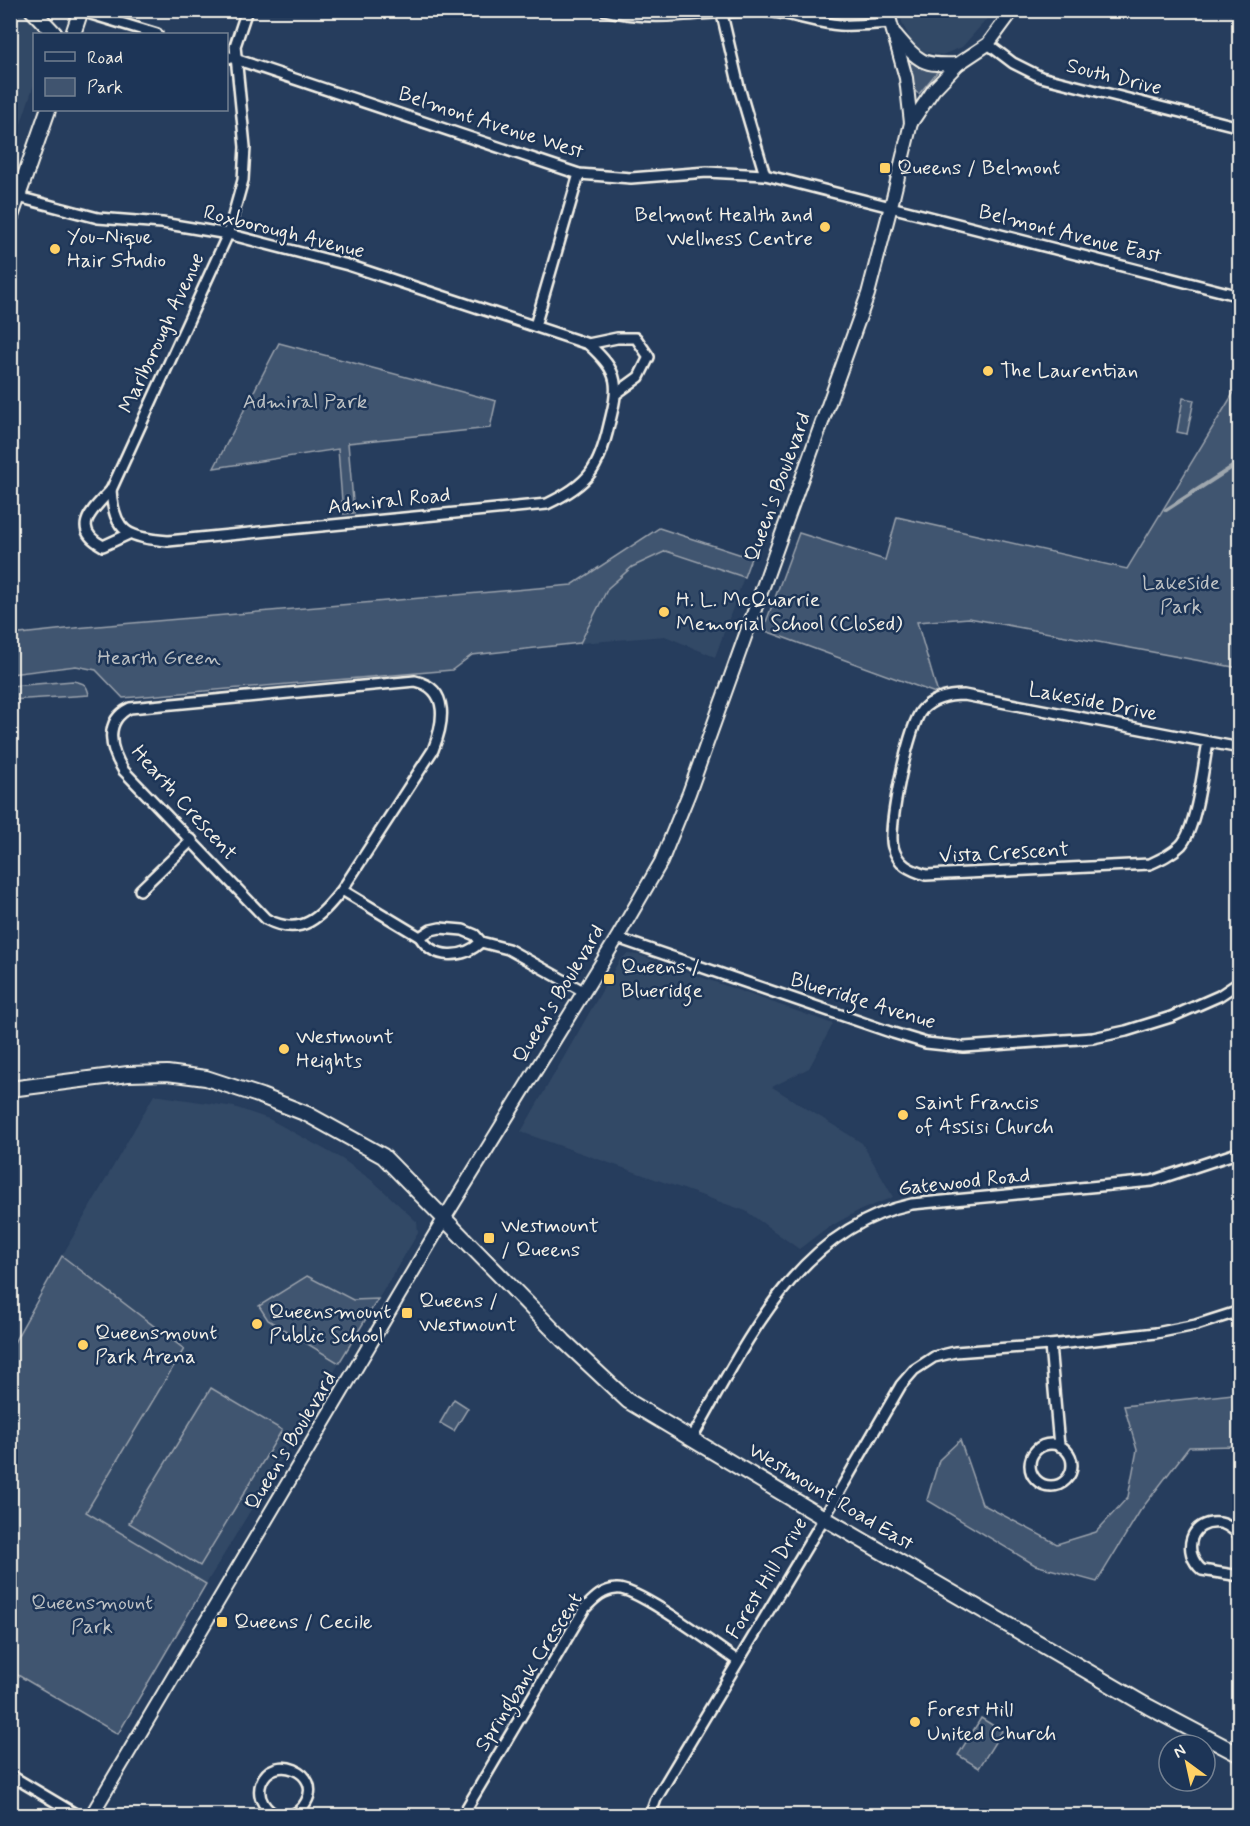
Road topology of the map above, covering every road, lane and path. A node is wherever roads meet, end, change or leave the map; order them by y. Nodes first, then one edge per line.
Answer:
1 (32, 10) edge
2 (247, 10) edge
3 (604, 10) edge
4 (1013, 10) edge
5 (81, 11) edge
6 (721, 11) edge
7 (890, 22) edge
8 (54, 33) edge
9 (73, 33) edge
10 (154, 33) edge
11 (988, 44) junction
12 (228, 57) edge
13 (237, 59) junction
14 (958, 64) junction
15 (48, 111) edge
16 (911, 123) junction
17 (1239, 127) edge
18 (579, 174) junction
19 (765, 175) junction
20 (18, 197) junction
21 (891, 206) junction
22 (10, 219) edge
23 (228, 234) junction
24 (1239, 296) edge
25 (536, 326) junction
26 (588, 344) junction
27 (617, 393) junction
28 (111, 490) junction
29 (129, 534) junction
30 (940, 698) joint
31 (1208, 742) junction
32 (1239, 748) edge
33 (192, 840) junction
34 (140, 890) dead end
35 (342, 890) junction
36 (420, 937) junction
37 (617, 938) junction
38 (481, 942) junction
39 (1239, 982) edge
40 (583, 991) junction
41 (10, 1089) edge
42 (1239, 1152) edge
43 (444, 1219) junction
44 (1239, 1311) edge
45 (1050, 1345) junction
46 (692, 1438) junction
47 (1059, 1446) junction
48 (824, 1518) junction
49 (1239, 1535) edge
50 (1239, 1576) edge
51 (738, 1661) junction
52 (1239, 1754) edge
53 (10, 1774) edge
54 (79, 1815) edge
55 (91, 1815) edge
56 (275, 1815) edge
57 (288, 1815) edge
58 (462, 1815) edge
59 (650, 1815) edge

1 - 8 main road
2 - 13 street, Marlborough Avenue
3 - 6 street
4 - 11 street, Queen's Boulevard
5 - 9 main road
5 - 10 street
6 - 7 street
6 - 19 street
7 - 14 street
7 - 16 street, Queen's Boulevard
11 - 14 street, Queen's Boulevard
11 - 17 street, South Drive
12 - 13 street, Belmont Avenue West
13 - 18 street, Belmont Avenue West
13 - 23 street, Marlborough Avenue
14 - 16 street, Queen's Boulevard
15 - 20 main road
16 - 21 street, Queen's Boulevard
18 - 19 street, Belmont Avenue West
18 - 25 street
19 - 21 street, Belmont Avenue West
20 - 22 main road
20 - 23 street, Roxborough Avenue
21 - 24 street, Belmont Avenue East
21 - 37 street, Queen's Boulevard
23 - 25 street, Roxborough Avenue
23 - 28 street, Marlborough Avenue
25 - 26 street, Admiral Road
26 - 27 street, Admiral Road
26 - 27 street
27 - 29 street, Admiral Road
28 - 29 street, Marlborough Avenue
28 - 29 street, Marlborough Avenue
30 - 31 street, Lakeside Drive
30 - 31 street, Vista Crescent
31 - 32 street, Lakeside Drive
33 - 34 street
33 - 35 street, Hearth Crescent
33 - 35 street, Hearth Crescent
35 - 36 street
36 - 38 street
36 - 38 street
37 - 39 street, Blueridge Avenue
37 - 40 street, Queen's Boulevard
38 - 40 street
40 - 43 street, Queen's Boulevard
41 - 43 main road, Westmount Road East
42 - 46 street, Gatewood Road
43 - 46 main road, Westmount Road East
43 - 55 street, Queen's Boulevard
44 - 45 street, Forest Hill Drive
45 - 47 street
45 - 48 street, Forest Hill Drive
46 - 48 main road, Westmount Road East
47 - 47 street
48 - 51 street, Forest Hill Drive
48 - 52 main road, Westmount Road East
49 - 50 street
51 - 58 street, Springbank Crescent
51 - 59 street, Forest Hill Drive
53 - 54 street
56 - 57 street

